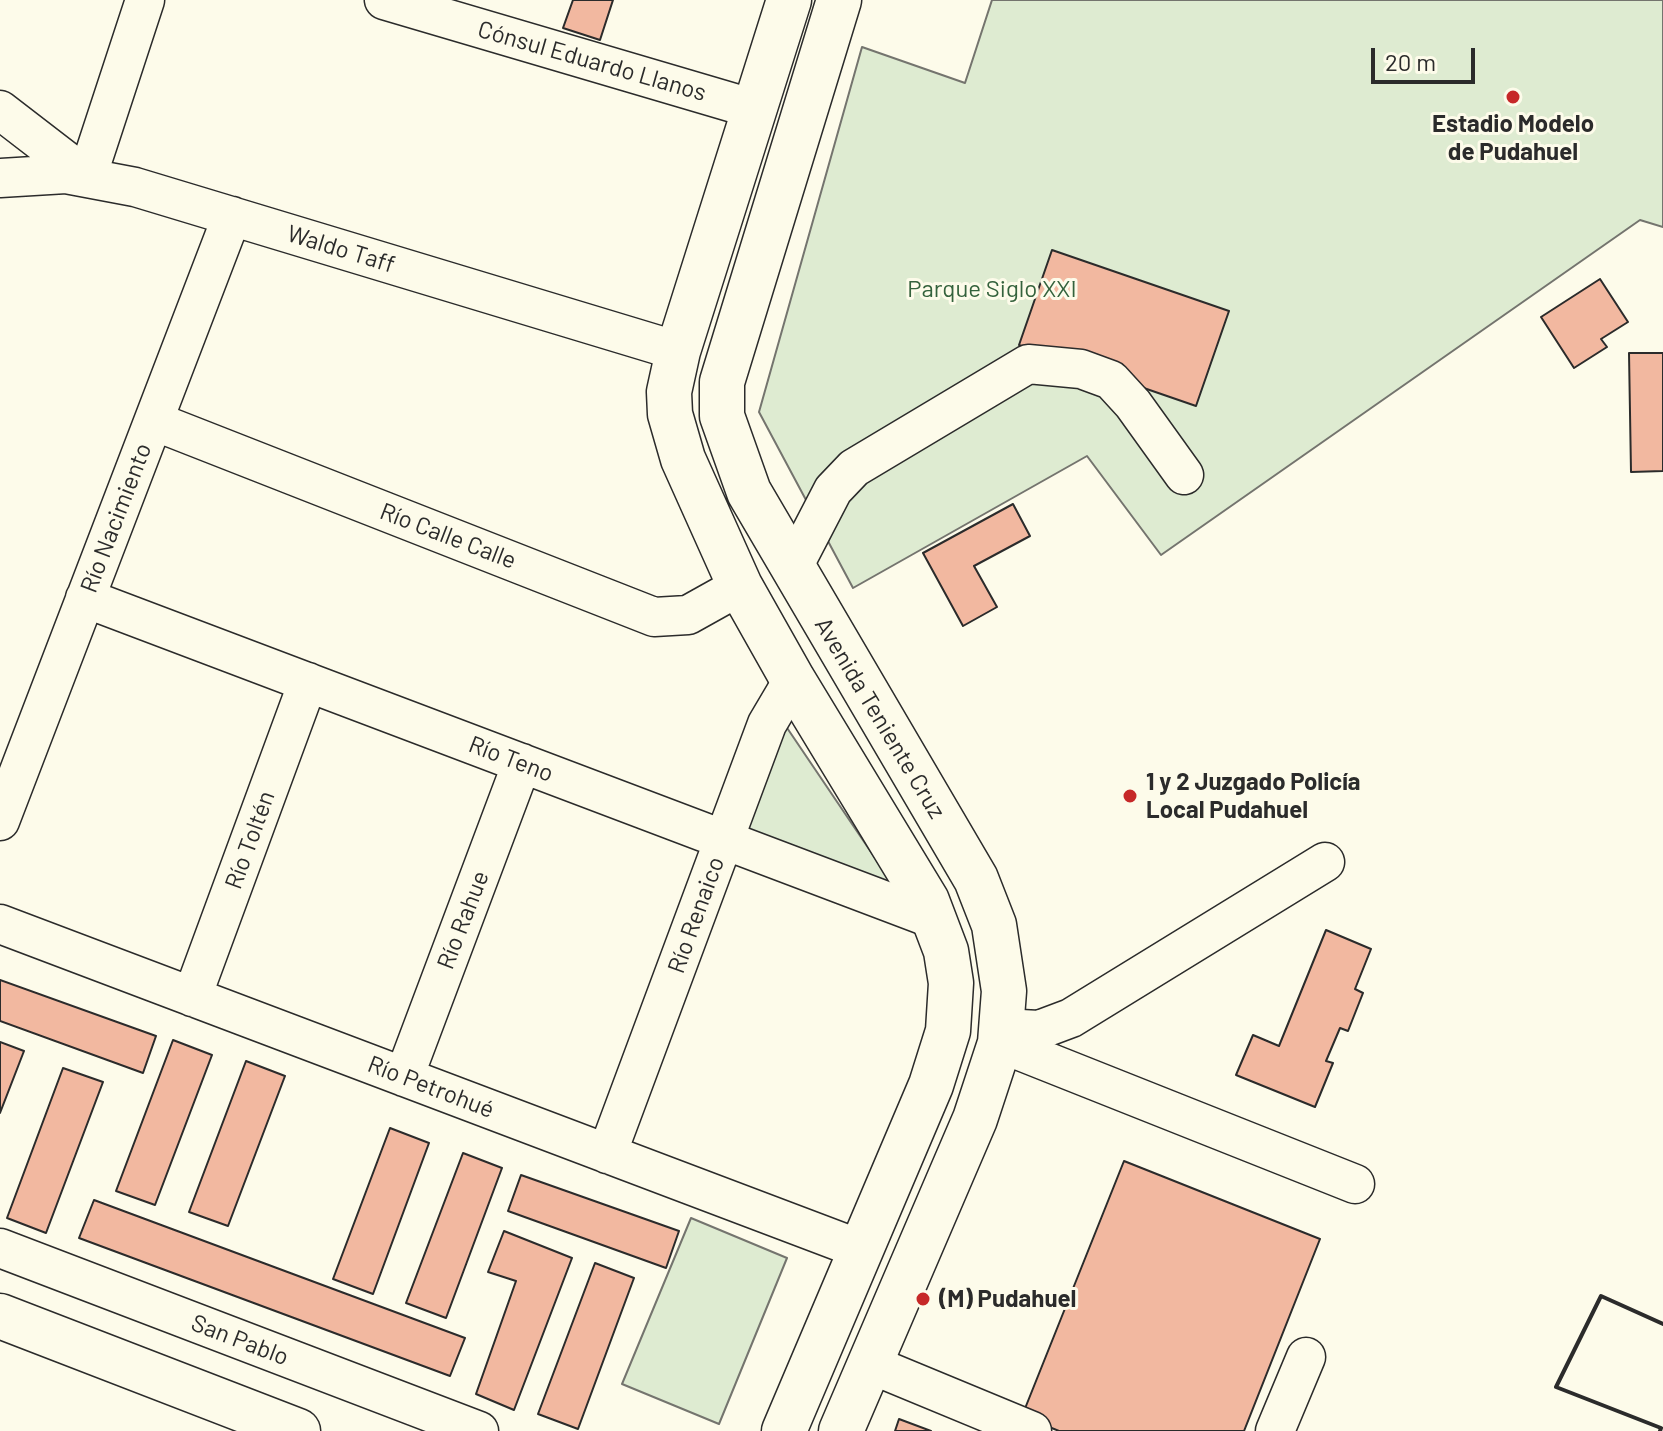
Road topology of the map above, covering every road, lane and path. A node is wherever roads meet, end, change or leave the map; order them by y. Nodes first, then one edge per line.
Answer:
1 (145, 0) edge
2 (384, 0) edge
3 (789, 0) edge
4 (839, 0) edge
5 (754, 109) junction
6 (0, 110) edge
7 (87, 177) junction
8 (0, 178) edge
9 (232, 216) junction
10 (678, 351) junction
11 (154, 421) junction
12 (1184, 475) dead end
13 (792, 569) junction
14 (740, 586) junction
15 (85, 598) junction
16 (793, 680) junction
17 (308, 682) junction
18 (13, 746) edge
19 (522, 763) junction
20 (932, 807) junction
21 (0, 821) edge
22 (887, 834) junction
23 (724, 839) junction
24 (1325, 862) dead end
25 (936, 920) junction
26 (0, 924) edge
27 (192, 997) junction
28 (1001, 1035) junction
29 (404, 1077) junction
30 (607, 1154) junction
31 (1355, 1184) dead end
32 (0, 1248) edge
33 (862, 1250) junction
34 (0, 1316) edge
35 (1306, 1357) dead end
36 (870, 1364) junction
37 (298, 1431) edge
38 (479, 1431) edge
39 (784, 1431) edge
40 (841, 1431) edge
41 (1032, 1431) edge
42 (1275, 1431) edge

1 - 7 street
2 - 5 street, Cónsul Eduardo Llanos
3 - 5 main road
4 - 13 main road, Avenida Teniente Cruz
5 - 10 main road
6 - 7 street
7 - 8 street, Waldo Taff
7 - 9 street, Waldo Taff
9 - 10 street, Waldo Taff
9 - 11 street, Río Nacimiento
10 - 14 main road
11 - 14 street, Río Calle Calle
11 - 15 street, Río Nacimiento
12 - 13 street
13 - 20 main road, Avenida Teniente Cruz
14 - 16 main road
15 - 17 street, Río Teno
15 - 18 street, Río Nacimiento
16 - 22 main road
16 - 23 street, Río Renaico
17 - 19 street, Río Teno
17 - 27 street, Río Toltén
18 - 21 street, Río Nacimiento
19 - 23 street, Río Teno
19 - 29 street, Río Rahue
20 - 22 main road
20 - 28 main road, Avenida Teniente Cruz
22 - 25 main road
23 - 25 street, Río Teno
23 - 30 street, Río Renaico
24 - 28 street
25 - 33 main road
26 - 27 street, Río Petrohué
27 - 29 street, Río Petrohué
28 - 31 street
28 - 36 main road, Avenida Teniente Cruz
29 - 30 street, Río Petrohué
30 - 33 street, Río Petrohué
32 - 38 street, San Pablo
33 - 39 main road
34 - 37 main road
35 - 42 street
36 - 40 main road, Avenida Teniente Cruz
36 - 41 street

